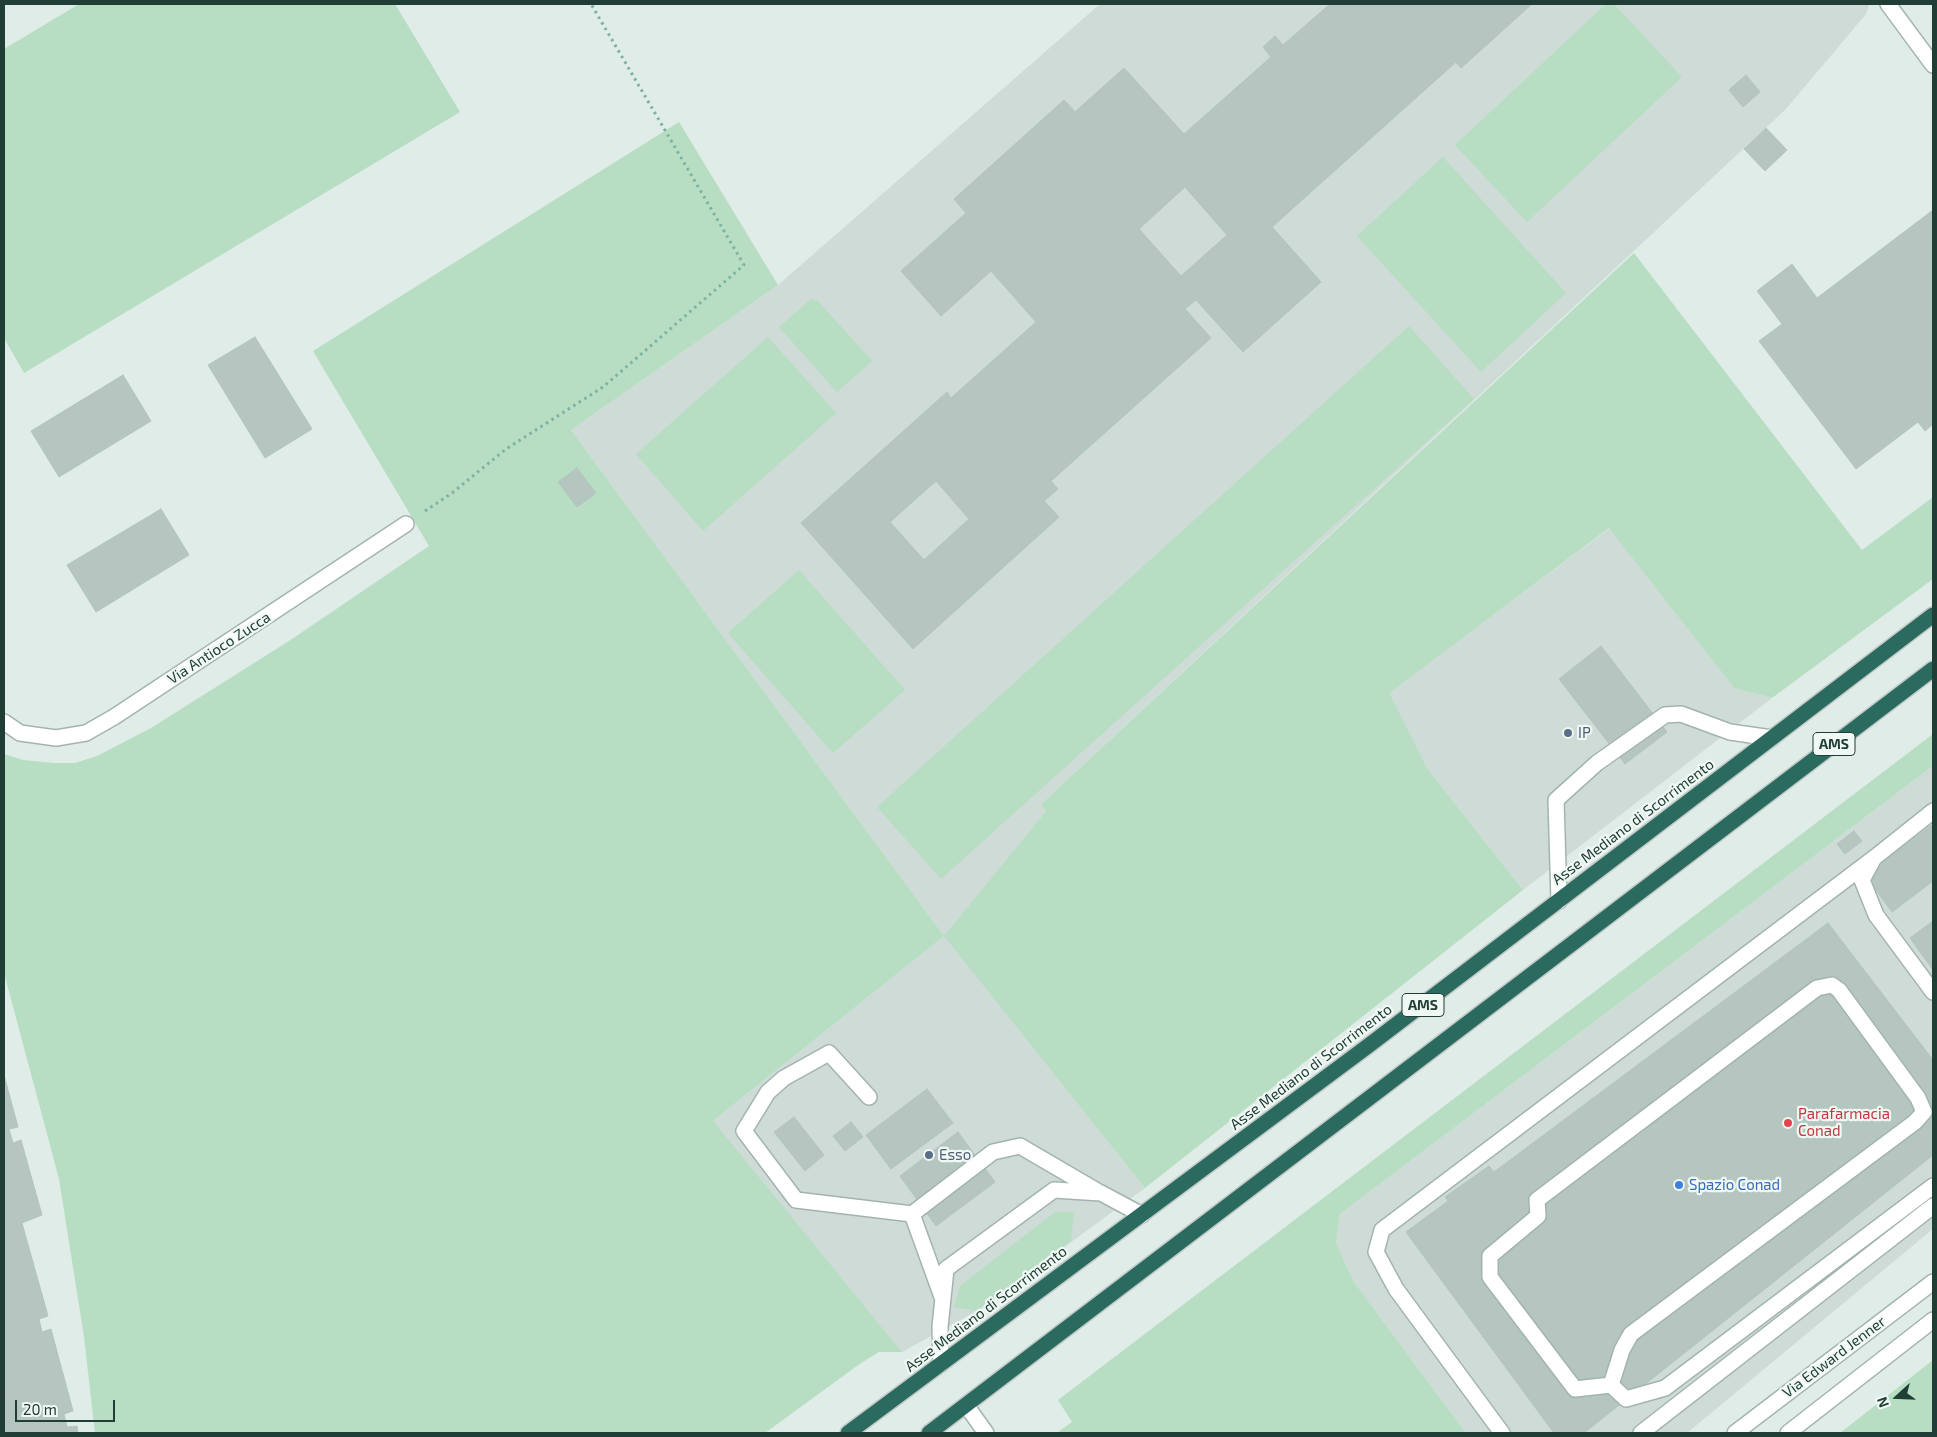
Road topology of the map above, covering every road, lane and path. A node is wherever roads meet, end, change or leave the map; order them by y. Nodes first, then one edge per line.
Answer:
1 (591, 4) edge
2 (1888, 4) edge
3 (1933, 65) edge
4 (406, 524) joint
5 (1933, 615) edge
6 (1933, 668) edge
7 (4, 722) edge
8 (1772, 738) junction
9 (1933, 811) edge
10 (1874, 858) junction
11 (1559, 901) junction
12 (1933, 992) edge
13 (869, 1097) dead end
14 (1933, 1186) edge
15 (1101, 1194) junction
16 (1933, 1206) edge
17 (912, 1214) junction
18 (1142, 1215) junction
19 (1933, 1282) edge
20 (943, 1300) junction
21 (1933, 1320) edge
22 (941, 1364) junction
23 (1611, 1385) junction
24 (966, 1405) junction
25 (848, 1433) edge
26 (929, 1433) edge
27 (986, 1433) edge
28 (1502, 1433) edge
29 (1641, 1433) edge
30 (1735, 1433) edge
31 (1788, 1433) edge

1 - 4 path
2 - 3 street
4 - 7 street, Via Antioco Zucca
5 - 8 highway, Asse Mediano di Scorrimento / AMS
6 - 24 highway, AMS
8 - 11 highway, Asse Mediano di Scorrimento / AMS
8 - 11 street
9 - 10 street
10 - 12 street
10 - 28 street
11 - 18 highway, Asse Mediano di Scorrimento / AMS
13 - 17 street
14 - 23 street
15 - 17 street
15 - 18 street
15 - 20 street
16 - 29 street
17 - 20 street
18 - 22 highway, Asse Mediano di Scorrimento / AMS
19 - 30 street, Via Edward Jenner
20 - 22 street
21 - 31 street
22 - 25 highway, Asse Mediano di Scorrimento / AMS
23 - 23 street
24 - 26 highway, AMS
24 - 27 street

